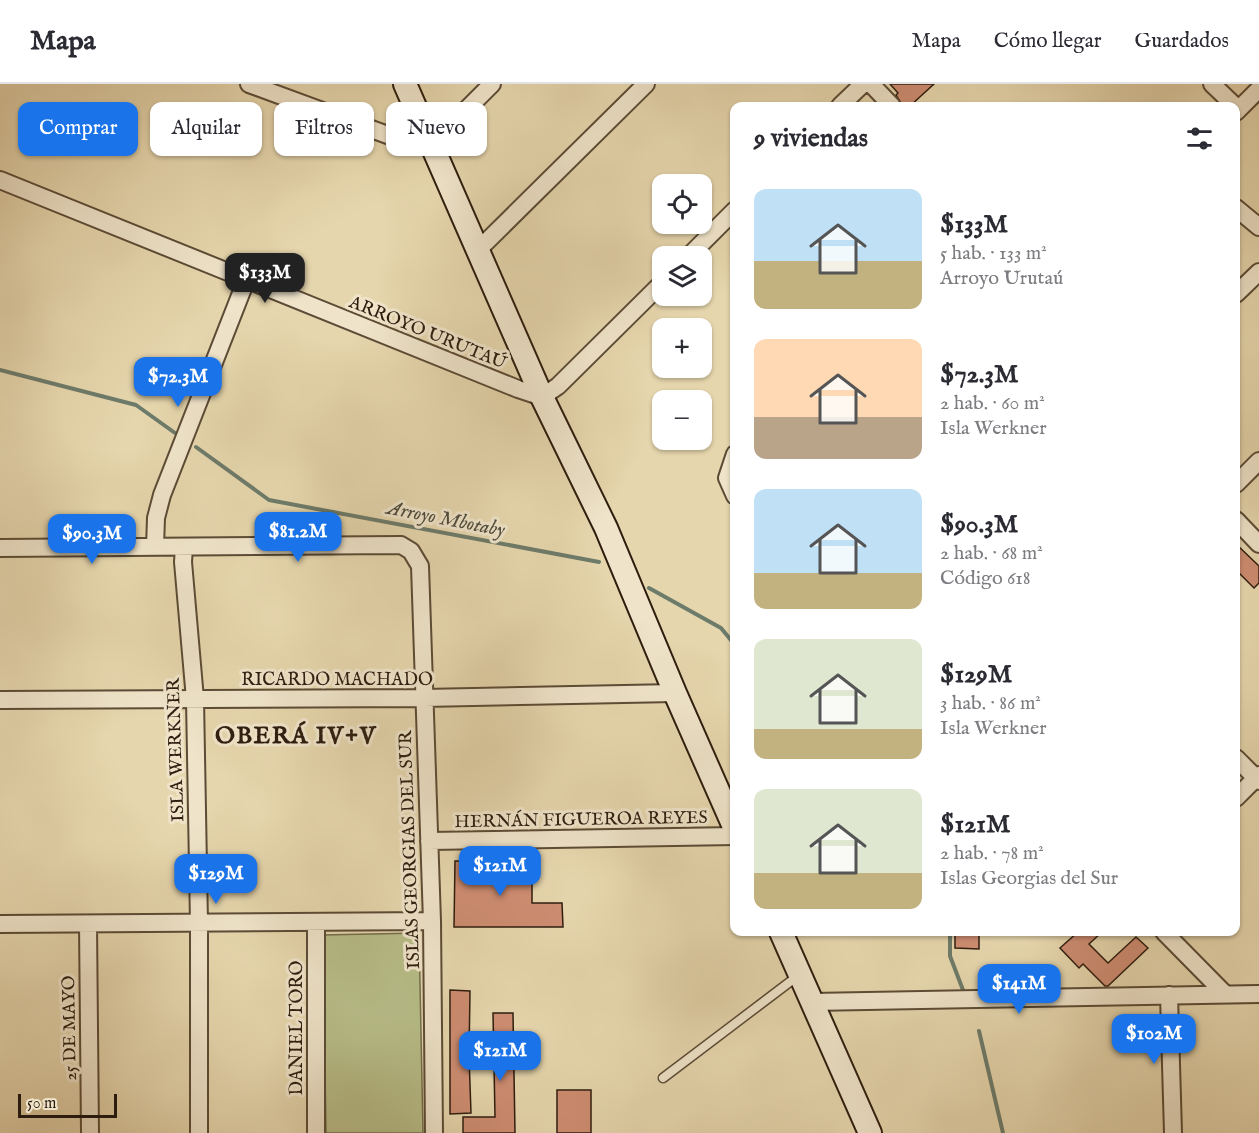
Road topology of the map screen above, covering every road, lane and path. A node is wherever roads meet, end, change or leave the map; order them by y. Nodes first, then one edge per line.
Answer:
1 (249, 84) edge
2 (405, 84) edge
3 (492, 84) edge
4 (645, 84) edge
5 (863, 84) edge
6 (871, 84) edge
7 (1212, 84) edge
8 (1259, 89) edge
9 (413, 102) edge
10 (474, 102) edge
11 (844, 102) edge
12 (888, 102) edge
13 (1229, 102) edge
14 (1240, 106) edge
15 (386, 134) edge
16 (437, 156) edge
17 (0, 180) edge
18 (1240, 211) edge
19 (730, 215) edge
20 (1259, 227) edge
21 (698, 246) edge
22 (478, 250) junction
23 (1259, 272) edge
24 (247, 279) junction
25 (1240, 290) edge
26 (652, 293) edge
27 (542, 396) junction
28 (1259, 461) edge
29 (730, 469) edge
30 (1240, 480) edge
31 (730, 485) edge
32 (1240, 524) edge
33 (1259, 544) edge
34 (155, 547) junction
35 (184, 547) junction
36 (0, 548) edge
37 (675, 693) junction
38 (424, 698) junction
39 (195, 699) junction
40 (0, 700) edge
41 (1240, 762) edge
42 (1258, 778) edge
43 (1240, 794) edge
44 (730, 818) edge
45 (730, 836) edge
46 (429, 841) junction
47 (432, 921) junction
48 (316, 922) junction
49 (199, 923) junction
50 (0, 924) edge
51 (88, 924) junction
52 (784, 936) edge
53 (1168, 936) edge
54 (799, 974) junction
55 (1225, 994) junction
56 (1259, 994) edge
57 (1169, 995) junction
58 (812, 1002) junction
59 (663, 1078) dead end
60 (90, 1133) edge
61 (199, 1133) edge
62 (316, 1133) edge
63 (434, 1133) edge
64 (870, 1133) edge
65 (1173, 1133) edge

1 - 15 street
2 - 9 street
3 - 10 street
4 - 22 street
5 - 11 street
6 - 12 street
7 - 13 street
8 - 14 street
16 - 22 street
17 - 24 street, ARROYO URUTAÚ
18 - 20 street
19 - 21 street
22 - 27 street
23 - 25 street
24 - 27 street, ARROYO URUTAÚ
24 - 34 street
26 - 27 street
27 - 37 street
28 - 30 street
29 - 31 street
32 - 33 street
34 - 35 street
34 - 36 street
35 - 38 street, ISLAS GEORGIAS DEL SUR
35 - 39 street, ISLA WERKNER
37 - 38 street, RICARDO MACHADO
37 - 44 street
38 - 39 street, RICARDO MACHADO
38 - 46 street, ISLAS GEORGIAS DEL SUR
39 - 40 street, RICARDO MACHADO
39 - 49 street, ISLA WERKNER
41 - 42 street
42 - 43 street
45 - 46 street, HERNÁN FIGUEROA REYES
46 - 47 street, ISLAS GEORGIAS DEL SUR
47 - 48 street
47 - 63 street, ISLAS GEORGIAS DEL SUR
48 - 49 street
48 - 62 street, DANIEL TORO
49 - 51 street
49 - 61 street, ISLA WERKNER
50 - 51 street
51 - 60 street, 25 DE MAYO
52 - 54 street
53 - 55 street
54 - 58 street
54 - 59 lane
55 - 56 street
55 - 57 street
57 - 58 street
57 - 65 street
58 - 64 street

